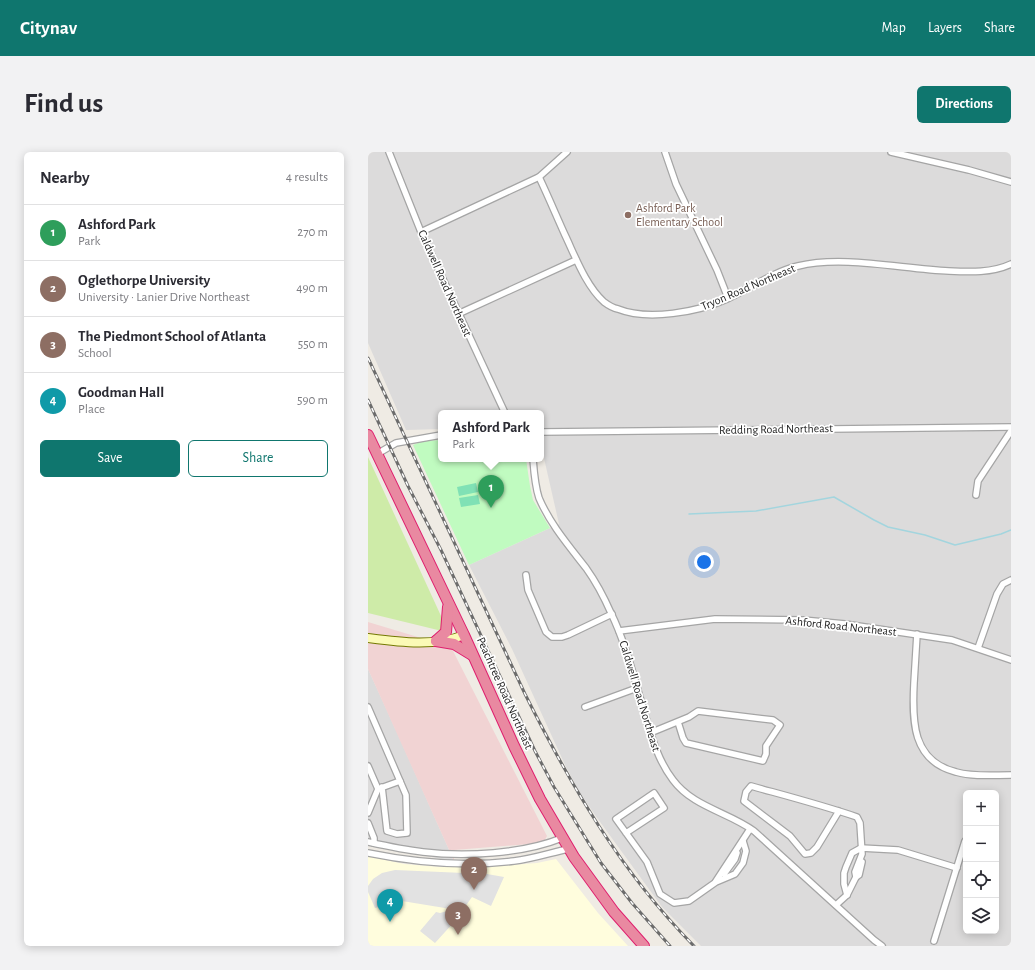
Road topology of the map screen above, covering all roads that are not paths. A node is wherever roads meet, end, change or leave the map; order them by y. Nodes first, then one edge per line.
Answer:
1 (389, 152) edge
2 (566, 152) edge
3 (665, 152) edge
4 (891, 152) edge
5 (539, 177) junction
6 (1011, 182) edge
7 (421, 232) junction
8 (576, 260) junction
9 (1011, 264) edge
10 (728, 298) junction
11 (458, 314) junction
12 (504, 410) edge
13 (1011, 427) edge
14 (1011, 431) edge
15 (544, 432) edge
16 (368, 435) edge
17 (438, 436) edge
18 (377, 454) junction
19 (533, 462) edge
20 (976, 495) dead end
21 (526, 575) dead end
22 (1011, 580) edge
23 (449, 604) junction
24 (612, 614) junction
25 (619, 631) junction
26 (917, 634) junction
27 (464, 635) junction
28 (368, 638) edge
29 (436, 641) junction
30 (978, 648) junction
31 (472, 655) junction
32 (1011, 660) edge
33 (637, 688) junction
34 (368, 707) edge
35 (585, 707) dead end
36 (678, 722) junction
37 (650, 733) junction
38 (368, 766) edge
39 (1011, 775) edge
40 (400, 781) junction
41 (380, 788) junction
42 (839, 811) junction
43 (368, 813) edge
44 (368, 822) edge
45 (750, 828) junction
46 (370, 833) edge
47 (626, 833) junction
48 (562, 838) junction
49 (371, 843) edge
50 (741, 843) junction
51 (963, 848) edge
52 (568, 849) junction
53 (861, 851) junction
54 (368, 853) edge
55 (957, 868) junction
56 (716, 882) junction
57 (847, 895) junction
58 (836, 905) junction
59 (934, 941) dead end
60 (644, 946) edge
61 (882, 946) edge

1 - 7 street, Caldwell Road Northeast
2 - 5 street
3 - 10 street
4 - 6 street
5 - 7 street
5 - 8 street, Tryon Road Northeast
7 - 11 street, Caldwell Road Northeast
8 - 10 street, Tryon Road Northeast
8 - 11 street
9 - 10 street, Tryon Road Northeast
11 - 12 street, Caldwell Road Northeast
13 - 15 street, Redding Road Northeast
14 - 20 street
16 - 18 highway, Peachtree Road Northeast
17 - 18 street
18 - 23 highway, Peachtree Road Northeast
19 - 24 street, Caldwell Road Northeast
21 - 24 street
22 - 30 street
23 - 27 highway, Peachtree Road Northeast
23 - 29 highway
24 - 25 street, Caldwell Road Northeast
25 - 26 street, Ashford Road Northeast
25 - 33 street, Caldwell Road Northeast
26 - 30 street, Ashford Road Northeast
26 - 39 street
27 - 29 main road
27 - 31 highway, Peachtree Road Northeast
28 - 29 main road
29 - 31 highway
30 - 32 street, Ashford Road Northeast
31 - 48 highway, Peachtree Road Northeast
33 - 35 street
33 - 37 street, Caldwell Road Northeast
34 - 40 street
36 - 36 street
36 - 37 street
37 - 45 street, Caldwell Road Northeast
38 - 41 street
40 - 41 street
40 - 41 street
41 - 43 street
42 - 42 street
42 - 53 street
44 - 46 street
45 - 50 street
45 - 58 street, Caldwell Road Northeast
46 - 49 street
47 - 47 street
47 - 56 street
48 - 49 street
48 - 52 highway, Peachtree Road Northeast
50 - 56 street
50 - 56 street
51 - 55 street
52 - 54 street
52 - 60 highway, Peachtree Road Northeast
53 - 55 street
53 - 57 street
53 - 57 street
55 - 59 street
57 - 58 street
58 - 61 street, Caldwell Road Northeast

